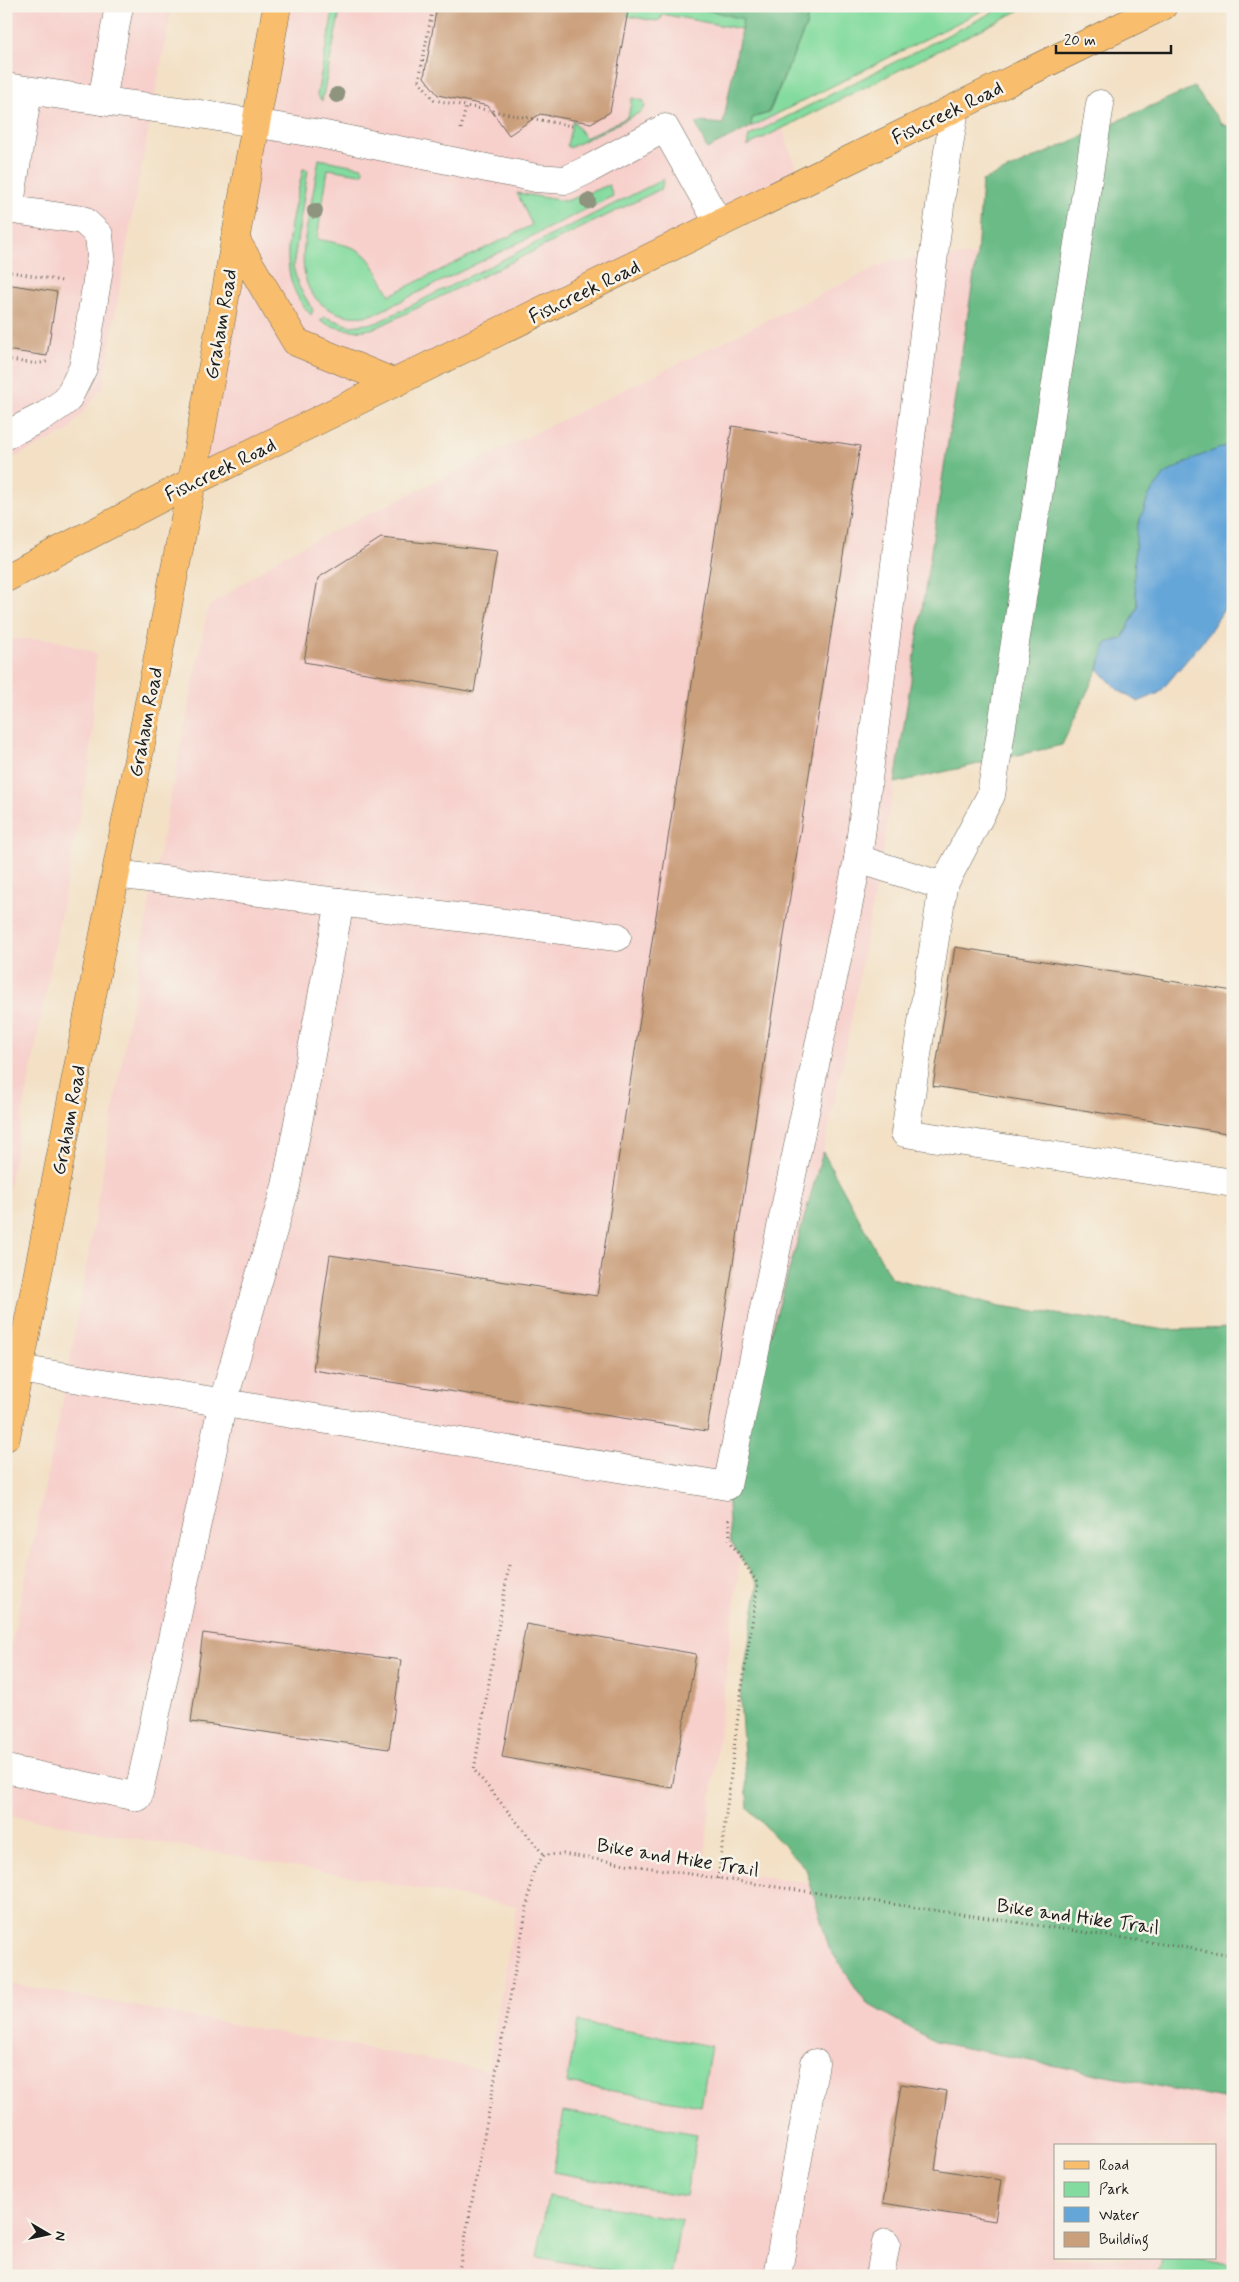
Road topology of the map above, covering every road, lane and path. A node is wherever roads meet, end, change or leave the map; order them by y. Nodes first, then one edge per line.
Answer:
1 (119, 6) edge
2 (278, 6) edge
3 (432, 6) edge
4 (1163, 6) edge
5 (17, 89) edge
6 (102, 101) junction
7 (1100, 104) dead end
8 (955, 109) junction
9 (255, 123) junction
10 (572, 126) dead end
11 (8, 209) edge
12 (719, 224) junction
13 (235, 239) junction
14 (6, 271) edge
15 (62, 284) dead end
16 (51, 356) dead end
17 (6, 359) edge
18 (395, 383) junction
19 (6, 435) edge
20 (192, 482) junction
21 (6, 578) edge
22 (858, 859) junction
23 (116, 874) junction
24 (943, 886) junction
25 (340, 902) junction
26 (617, 937) dead end
27 (1233, 1184) edge
28 (19, 1368) junction
29 (224, 1402) junction
30 (6, 1437) edge
31 (727, 1486) junction
32 (509, 1565) dead end
33 (6, 1769) edge
34 (544, 1855) junction
35 (718, 1880) junction
36 (1233, 1955) edge
37 (816, 2063) dead end
38 (886, 2243) dead end
39 (458, 2276) edge
40 (777, 2276) edge
41 (880, 2276) edge

1 - 6 lane
2 - 9 main road, Graham Road
3 - 10 path
4 - 8 main road, Fishcreek Road
5 - 6 lane
5 - 11 lane
6 - 9 lane
7 - 24 lane
8 - 12 main road, Fishcreek Road
8 - 22 lane
9 - 12 lane
9 - 13 main road, Graham Road
11 - 19 lane
12 - 18 main road, Fishcreek Road
13 - 18 main road
13 - 20 main road, Graham Road
14 - 15 path
16 - 17 path
18 - 20 main road, Fishcreek Road
20 - 21 main road, Fishcreek Road
20 - 23 main road, Graham Road
22 - 24 lane
22 - 31 lane
23 - 25 lane
23 - 28 main road, Graham Road
24 - 27 lane
25 - 26 lane
25 - 29 lane
28 - 29 lane
28 - 30 main road, Graham Road
29 - 31 lane
29 - 33 lane
31 - 35 path
32 - 34 path
34 - 35 path, Bike and Hike Trail
34 - 39 path
35 - 36 path, Bike and Hike Trail
37 - 40 lane
38 - 41 lane

